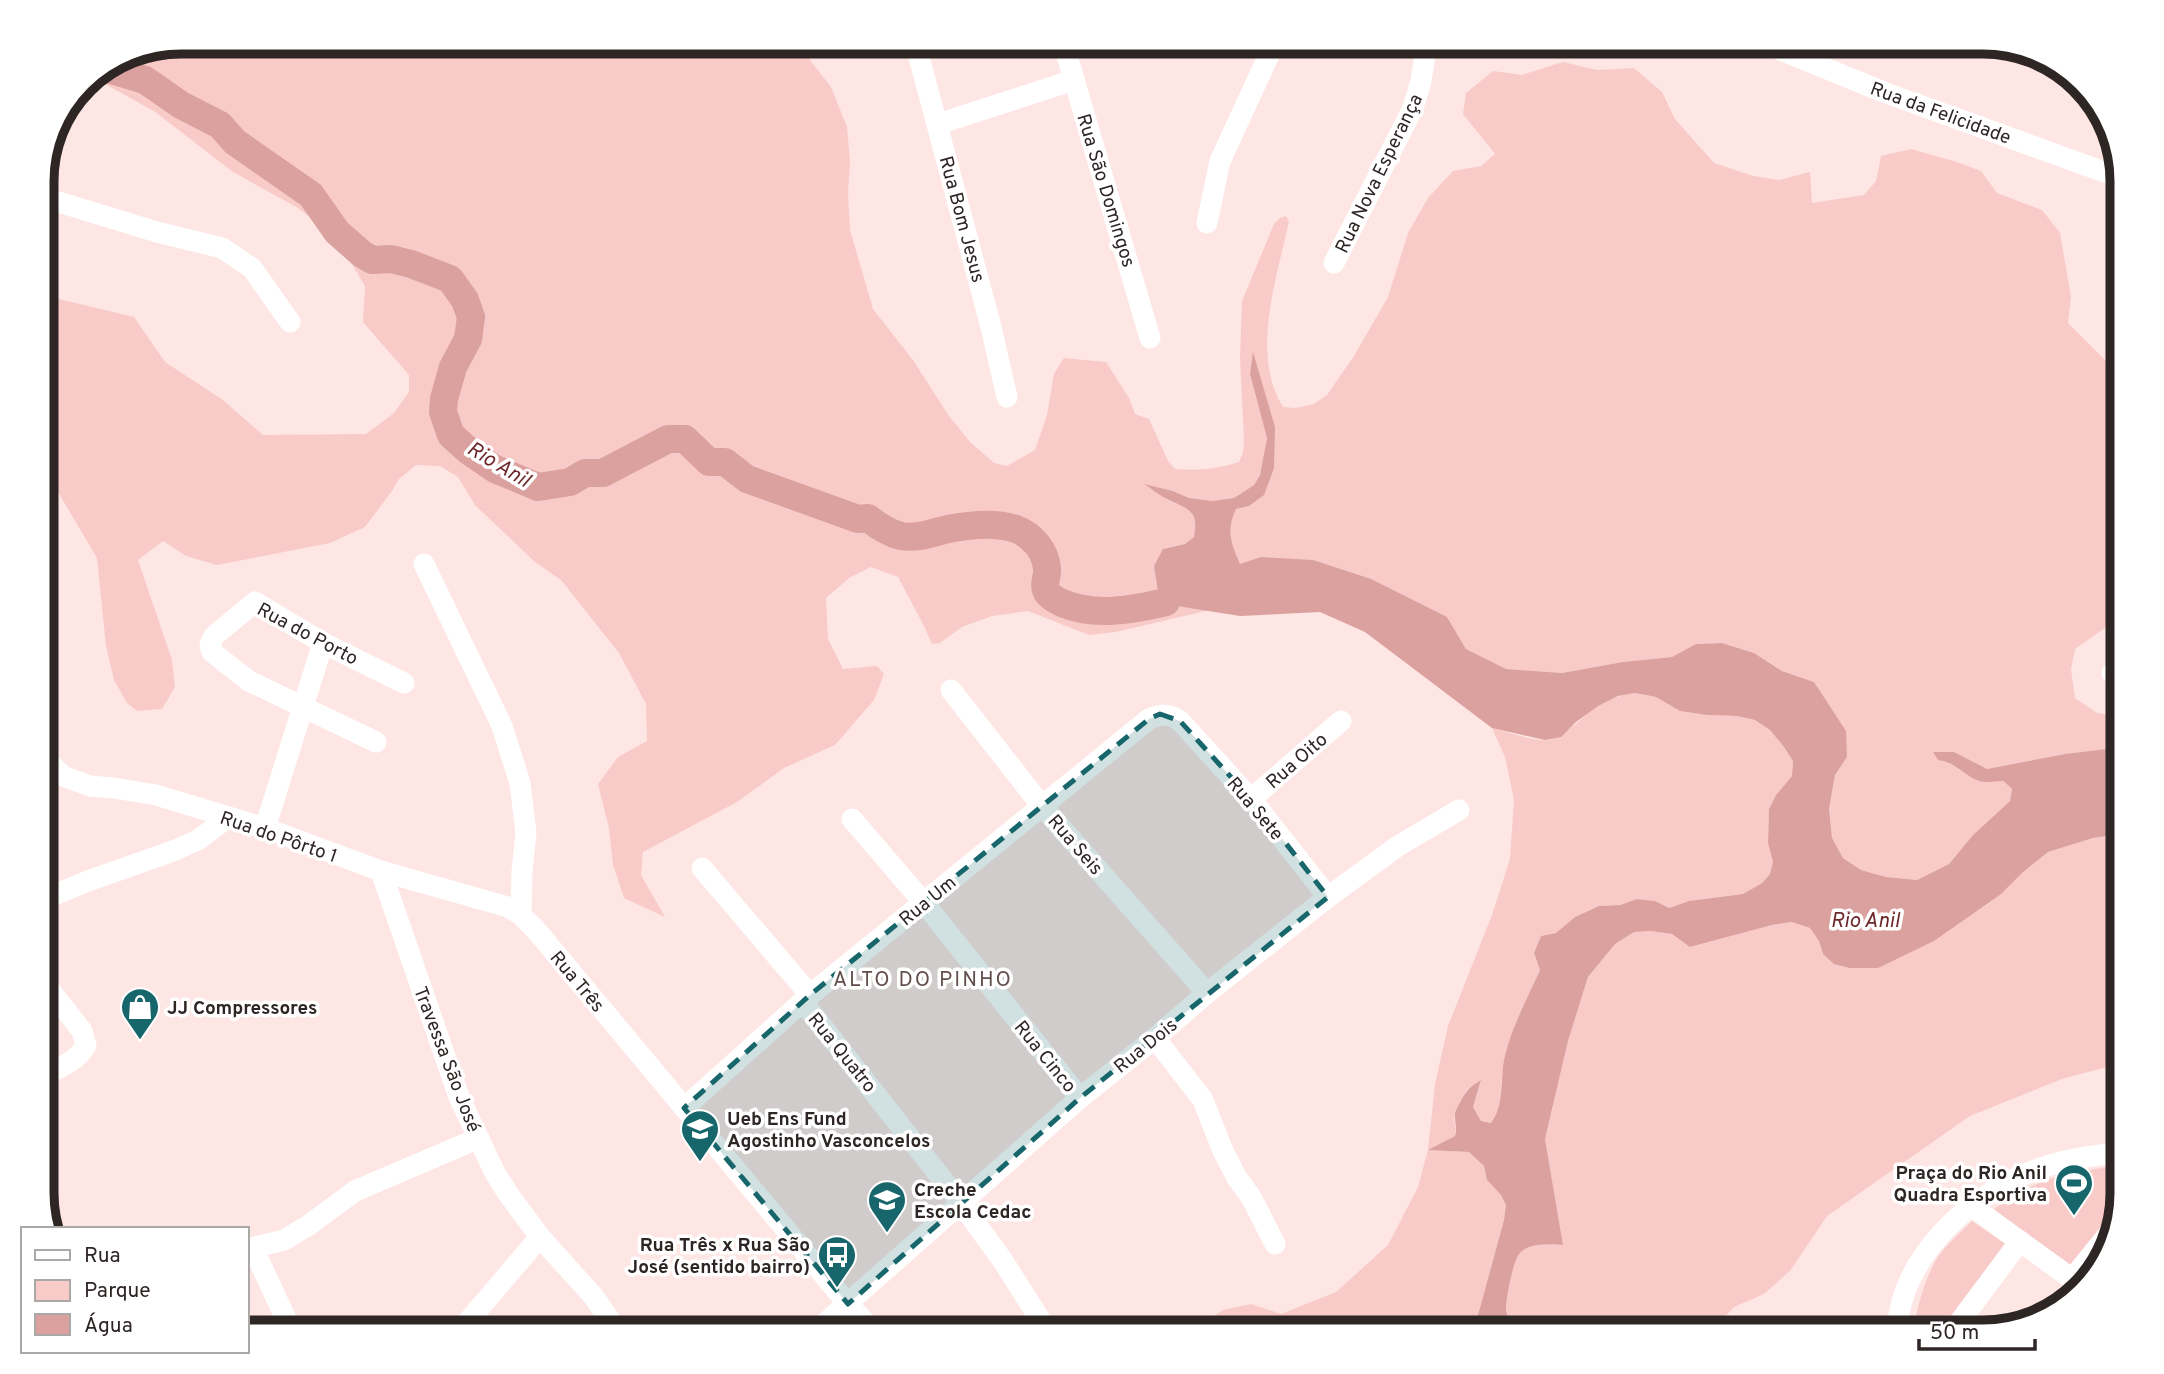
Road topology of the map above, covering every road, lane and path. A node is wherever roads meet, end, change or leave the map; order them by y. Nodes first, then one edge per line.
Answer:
1 (1269, 54) edge
2 (1425, 54) edge
3 (1791, 54) edge
4 (919, 55) edge
5 (1067, 55) edge
6 (1074, 80) junction
7 (938, 124) junction
8 (2110, 174) edge
9 (55, 201) edge
10 (1206, 223) dead end
11 (1334, 263) dead end
12 (290, 322) dead end
13 (1150, 338) dead end
14 (1007, 397) dead end
15 (424, 565) dead end
16 (323, 643) junction
17 (404, 683) dead end
18 (951, 690) dead end
19 (302, 705) junction
20 (1180, 721) joint
21 (1341, 721) dead end
22 (376, 742) dead end
23 (55, 768) edge
24 (1251, 799) junction
25 (1041, 805) junction
26 (1459, 810) dead end
27 (227, 818) junction
28 (852, 819) dead end
29 (265, 828) junction
30 (702, 868) dead end
31 (381, 871) junction
32 (55, 895) edge
33 (1328, 897) junction
34 (924, 903) junction
35 (521, 915) junction
36 (1207, 993) junction
37 (55, 997) edge
38 (806, 998) junction
39 (1155, 1038) junction
40 (55, 1070) edge
41 (1080, 1098) junction
42 (684, 1108) junction
43 (479, 1139) junction
44 (2110, 1154) edge
45 (961, 1203) junction
46 (1971, 1206) junction
47 (540, 1237) junction
48 (2020, 1241) junction
49 (1275, 1244) dead end
50 (250, 1249) edge
51 (2075, 1280) edge
52 (848, 1304) junction
53 (286, 1320) edge
54 (469, 1320) edge
55 (610, 1320) edge
56 (829, 1320) edge
57 (863, 1320) edge
58 (1038, 1320) edge
59 (1901, 1320) edge
60 (1961, 1320) edge

1 - 10 street
2 - 11 street, Rua Nova Esperança
3 - 8 street, Rua da Felicidade
4 - 7 street, Rua Bom Jesus
5 - 6 street, Rua São Domingos
6 - 7 street
6 - 13 street, Rua São Domingos
7 - 14 street, Rua Bom Jesus
9 - 12 street
15 - 35 street
16 - 17 street, Rua do Porto
16 - 19 street
16 - 19 street, Rua do Porto
18 - 25 street, Rua Seis
19 - 22 street, Rua do Porto
19 - 29 street
20 - 24 street, Rua Sete
20 - 25 street, Rua Um
21 - 24 street, Rua Oito
23 - 27 street, Rua do Pôrto 1
24 - 33 street, Rua Sete
25 - 34 street, Rua Um
25 - 36 street, Rua Seis
26 - 33 street, Rua Dois
27 - 29 street, Rua do Pôrto 1
27 - 32 street
28 - 34 street, Rua Cinco
29 - 31 street, Rua do Pôrto 1
30 - 38 street, Rua Quatro
31 - 35 street, Rua do Pôrto 1
31 - 43 street, Travessa São José
33 - 36 street, Rua Dois
34 - 38 street, Rua Um
34 - 41 street, Rua Cinco
35 - 42 street, Rua Três
36 - 39 street, Rua Dois
37 - 40 street
38 - 42 street, Rua Um
38 - 45 street, Rua Quatro
39 - 41 street, Rua Dois
39 - 49 street
41 - 45 street, Rua Dois
42 - 52 street, Rua Três
43 - 47 street, Travessa São José
43 - 50 street
44 - 46 street
45 - 52 street, Rua Dois
45 - 58 street, Rua Quatro
46 - 48 street
46 - 59 street
47 - 54 street
47 - 55 street, Travessa São José
48 - 51 street
48 - 60 street
50 - 53 street
52 - 56 street, Rua Dois
52 - 57 street, Rua Três

